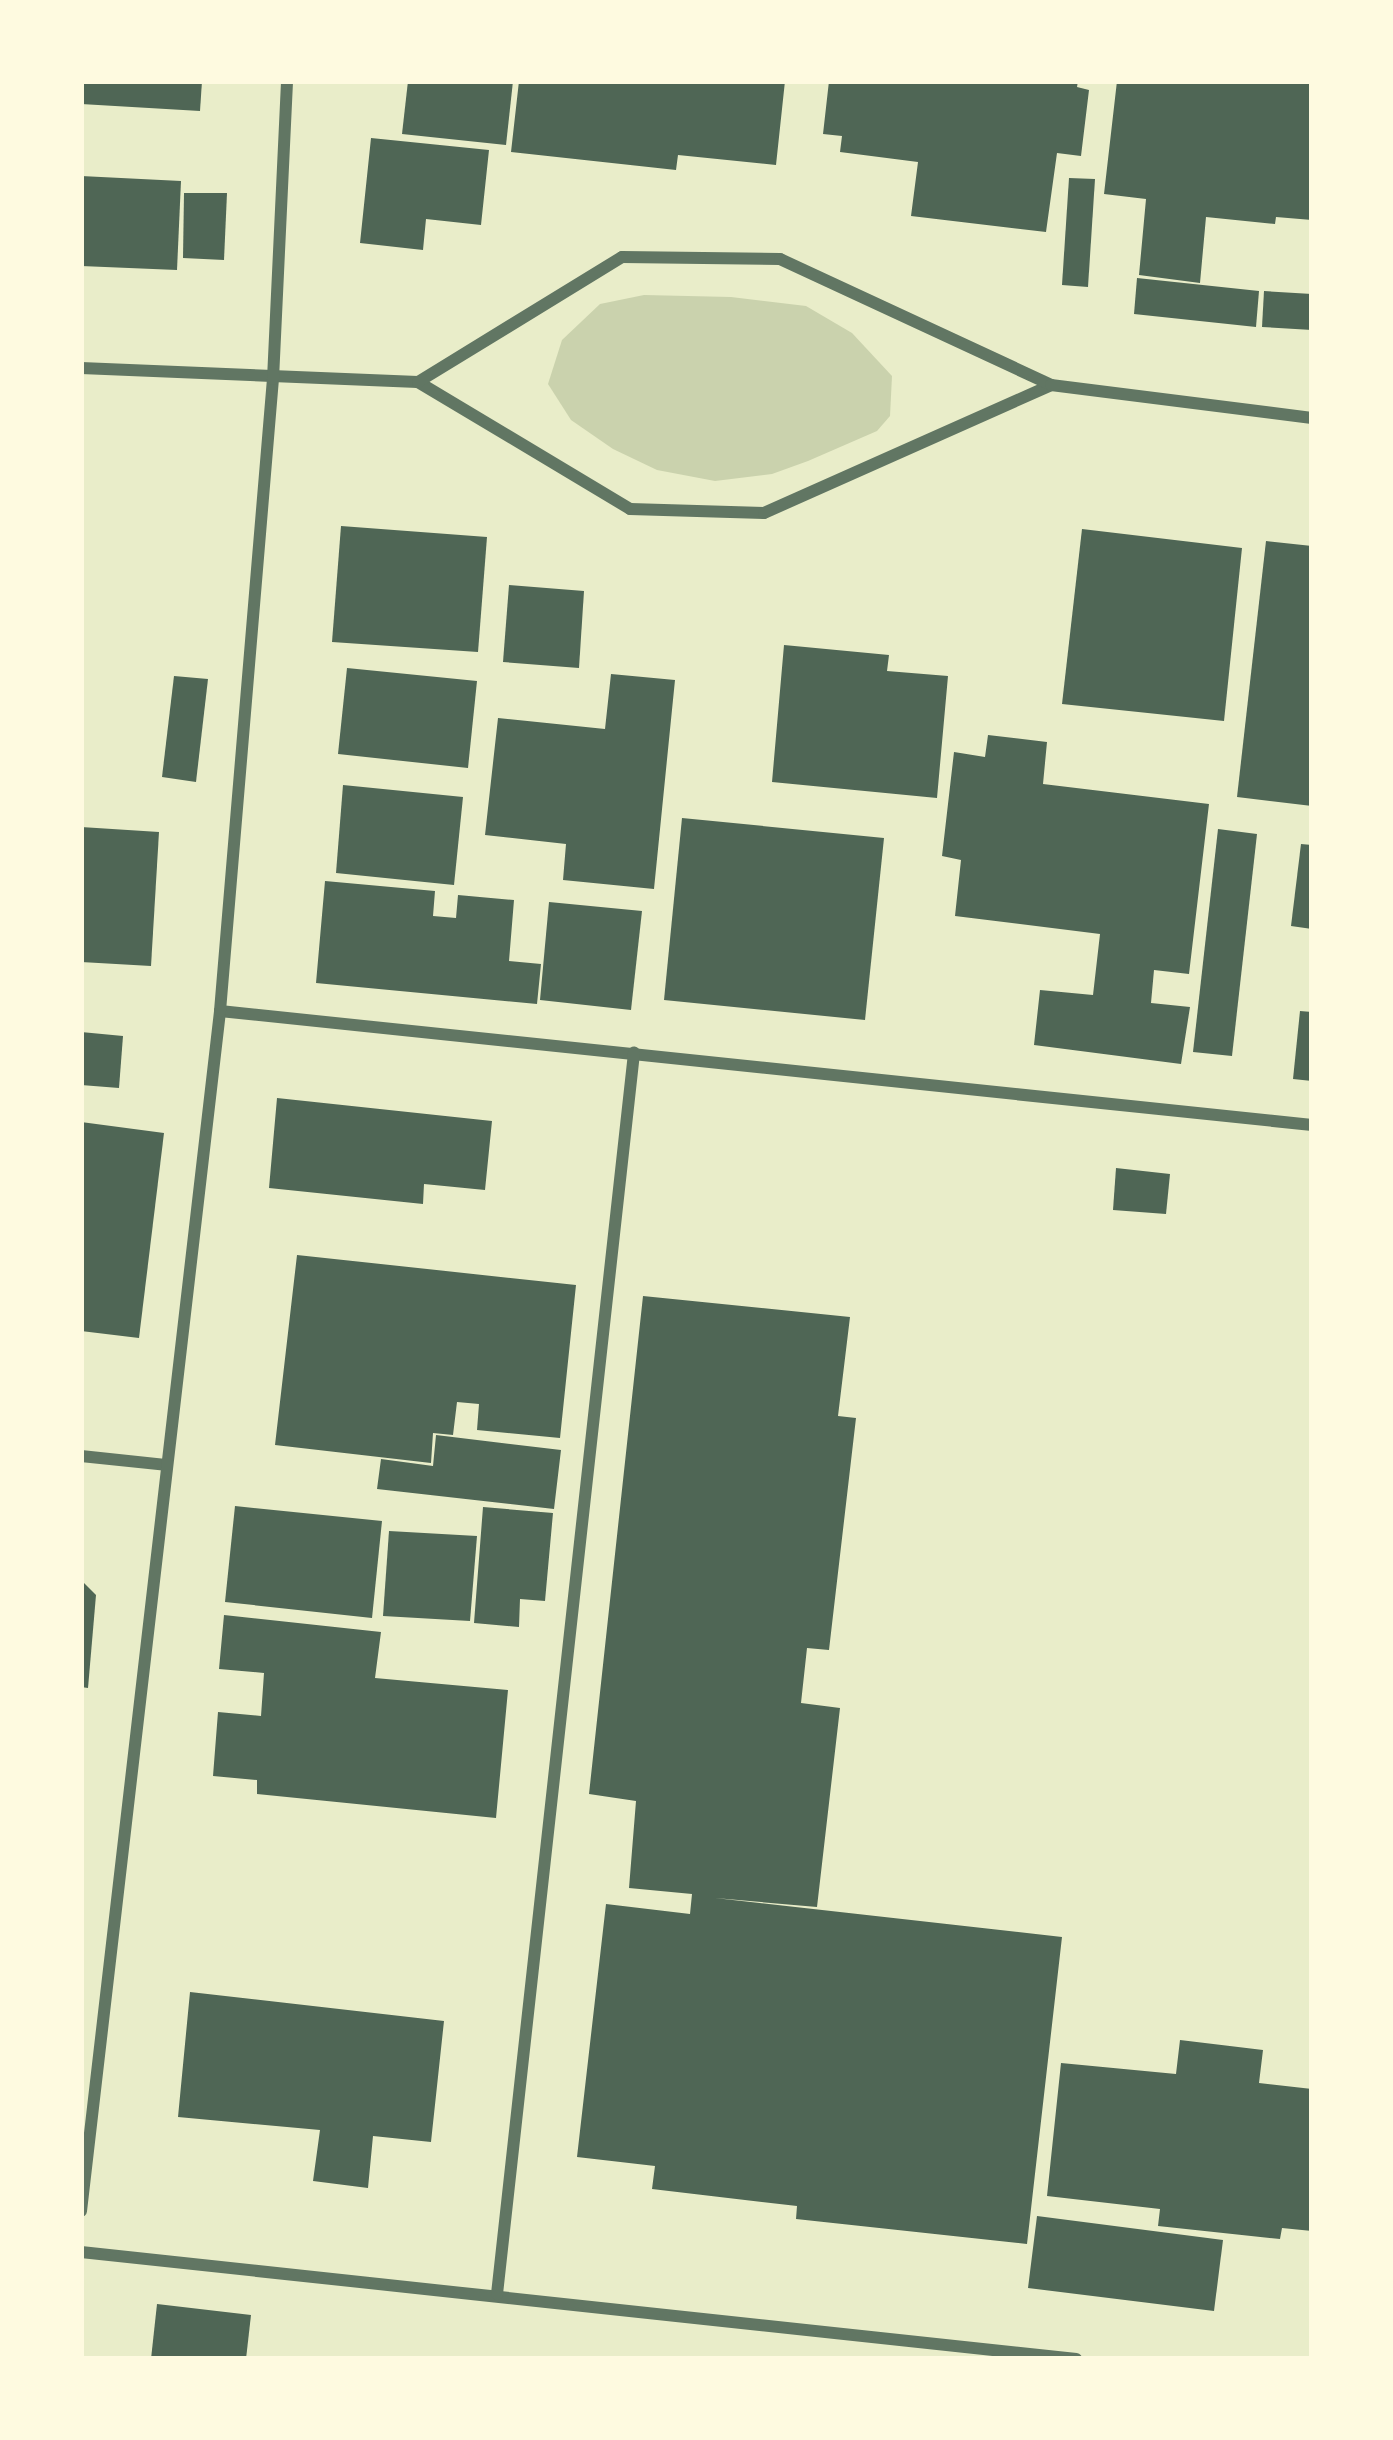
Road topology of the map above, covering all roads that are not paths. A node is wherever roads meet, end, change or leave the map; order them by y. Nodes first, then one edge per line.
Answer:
1 (287, 81) edge
2 (81, 368) edge
3 (273, 379) junction
4 (418, 382) junction
5 (1051, 385) junction
6 (1312, 418) edge
7 (220, 1011) junction
8 (634, 1053) junction
9 (1312, 1125) edge
10 (81, 1456) edge
11 (166, 1465) junction
12 (81, 2211) edge
13 (81, 2252) edge
14 (497, 2294) junction
15 (1076, 2359) edge

1 - 3 street
2 - 3 street
3 - 4 street
3 - 7 street
4 - 5 street
4 - 5 street
5 - 6 street
7 - 8 street
7 - 11 street
8 - 9 street
8 - 14 street
10 - 11 street
11 - 12 street
13 - 14 street
14 - 15 street

